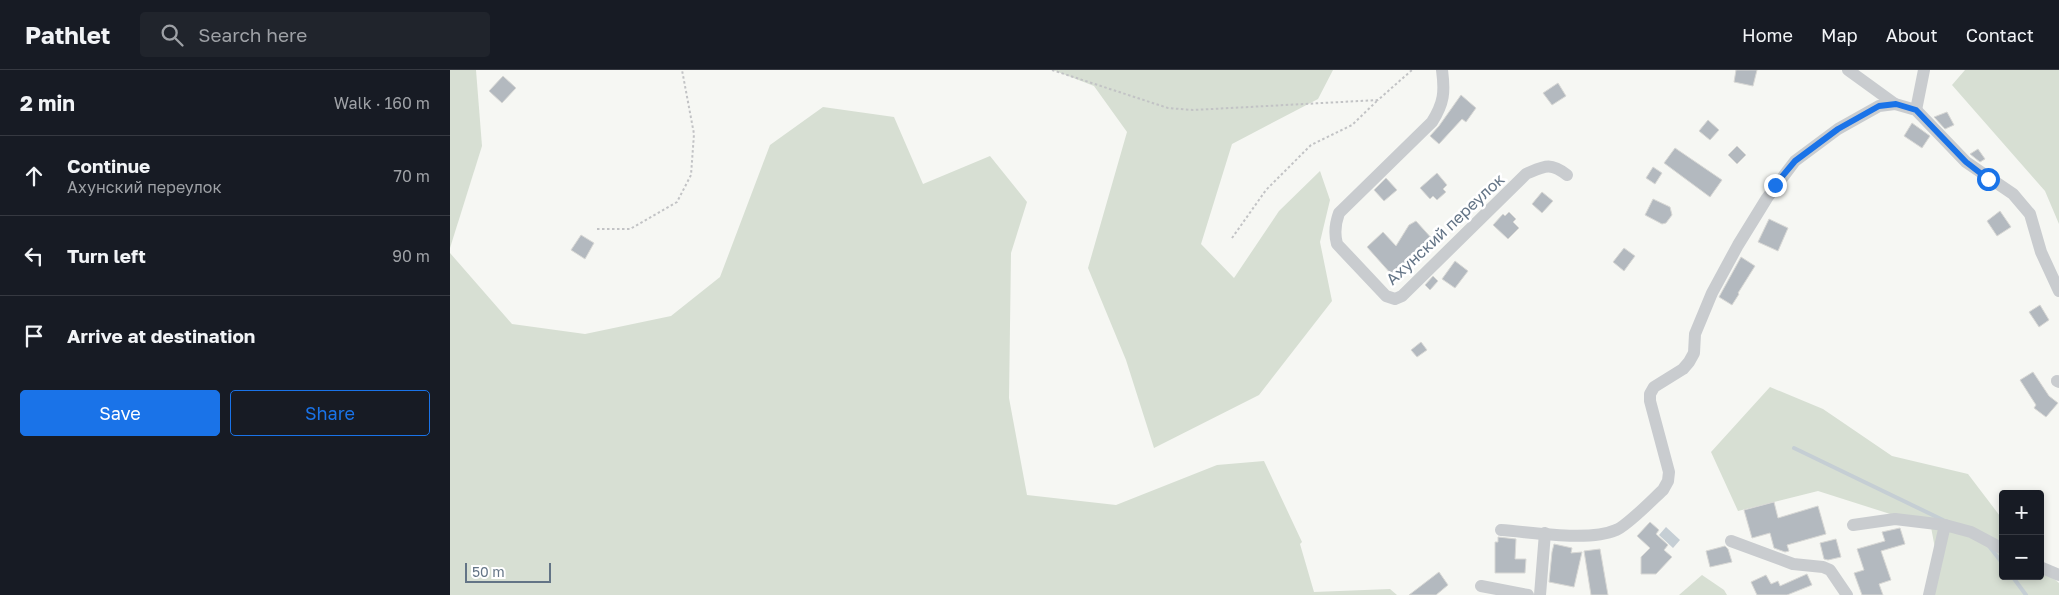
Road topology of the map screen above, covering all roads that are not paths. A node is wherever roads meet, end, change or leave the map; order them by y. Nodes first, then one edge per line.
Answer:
1 (1442, 70) edge
2 (1848, 70) edge
3 (1924, 70) edge
4 (1896, 104) junction
5 (1916, 110) junction
6 (1567, 175) dead end
7 (2059, 291) edge
8 (1853, 525) dead end
9 (1945, 525) junction
10 (1501, 530) dead end
11 (1545, 533) junction
12 (1731, 541) dead end
13 (1999, 547) edge
14 (2044, 569) edge
15 (2059, 576) edge
16 (1481, 586) dead end
17 (1528, 595) edge
18 (1540, 595) edge
19 (1847, 595) edge
20 (1929, 595) edge

1 - 6 street, Ахунский переулок
2 - 4 street
3 - 5 street
4 - 5 street
4 - 11 street
5 - 7 street
8 - 9 street
9 - 13 street
9 - 20 street
10 - 11 street
11 - 18 street
12 - 19 street
14 - 15 street
16 - 17 street

